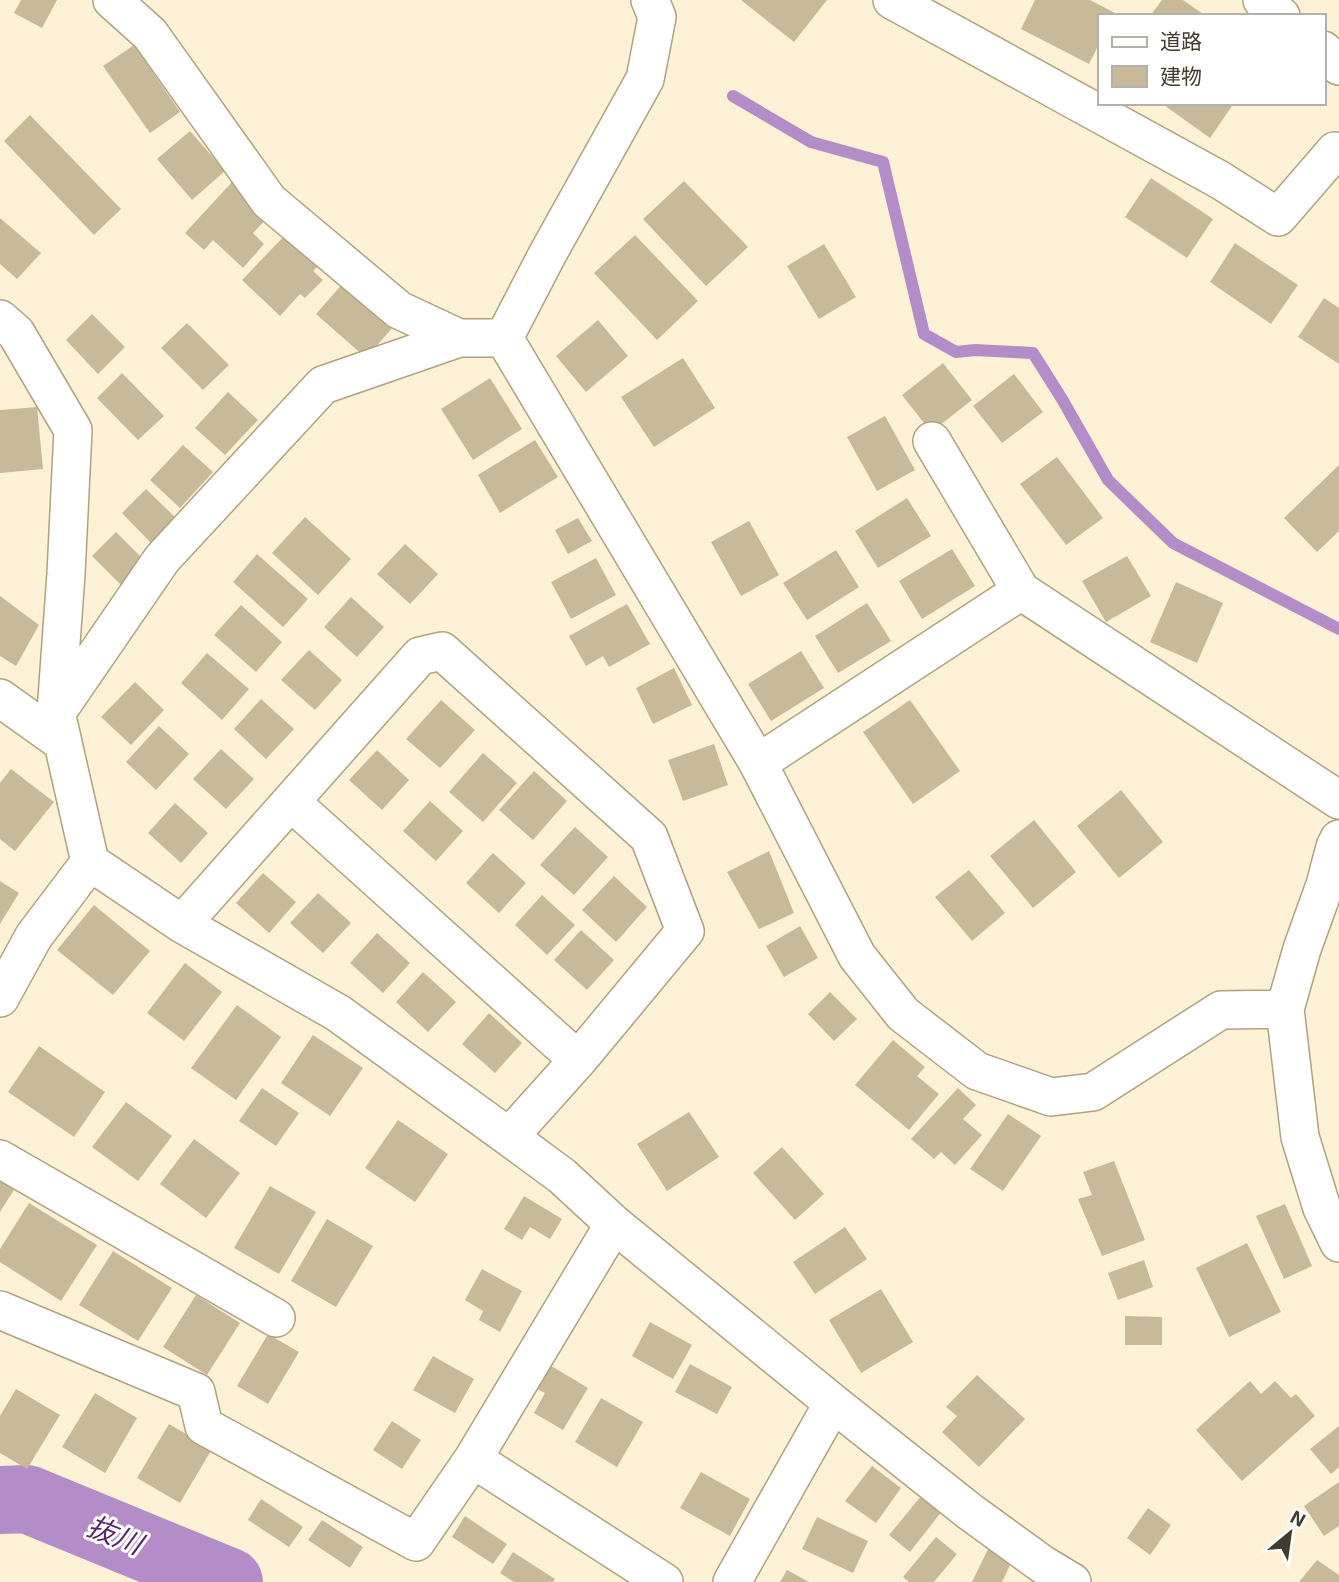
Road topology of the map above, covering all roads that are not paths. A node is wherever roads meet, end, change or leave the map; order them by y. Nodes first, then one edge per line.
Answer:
1 (112, 0) edge
2 (650, 0) edge
3 (892, 0) edge
4 (1262, 0) edge
5 (1279, 14) edge
6 (1325, 52) edge
7 (1339, 66) edge
8 (1338, 149) edge
9 (0, 319) edge
10 (460, 338) junction
11 (504, 338) junction
12 (932, 441) dead end
13 (1021, 591) junction
14 (0, 698) edge
15 (60, 728) junction
16 (758, 764) junction
17 (1339, 800) edge
18 (291, 802) junction
19 (1339, 839) edge
20 (90, 862) junction
21 (182, 924) junction
22 (0, 998) edge
23 (1285, 1009) junction
24 (578, 1060) junction
25 (509, 1137) junction
26 (0, 1159) edge
27 (614, 1224) junction
28 (1339, 1243) edge
29 (0, 1310) edge
30 (276, 1318) dead end
31 (833, 1403) junction
32 (473, 1459) junction
33 (664, 1582) edge
34 (732, 1582) edge
35 (1072, 1582) edge

1 - 10 street
2 - 11 street
3 - 8 street
4 - 5 street
6 - 7 street
9 - 15 street
10 - 11 street
10 - 15 street
11 - 16 street
12 - 13 street
13 - 16 street
13 - 17 street
14 - 15 street
15 - 20 street
16 - 23 street
18 - 21 street
18 - 24 street
18 - 24 street
19 - 23 street
20 - 21 street
20 - 22 street
21 - 25 street
23 - 28 street
24 - 25 street
25 - 27 street
26 - 30 street
27 - 31 street
27 - 32 street
29 - 32 street
31 - 34 street
31 - 35 street
32 - 33 street

